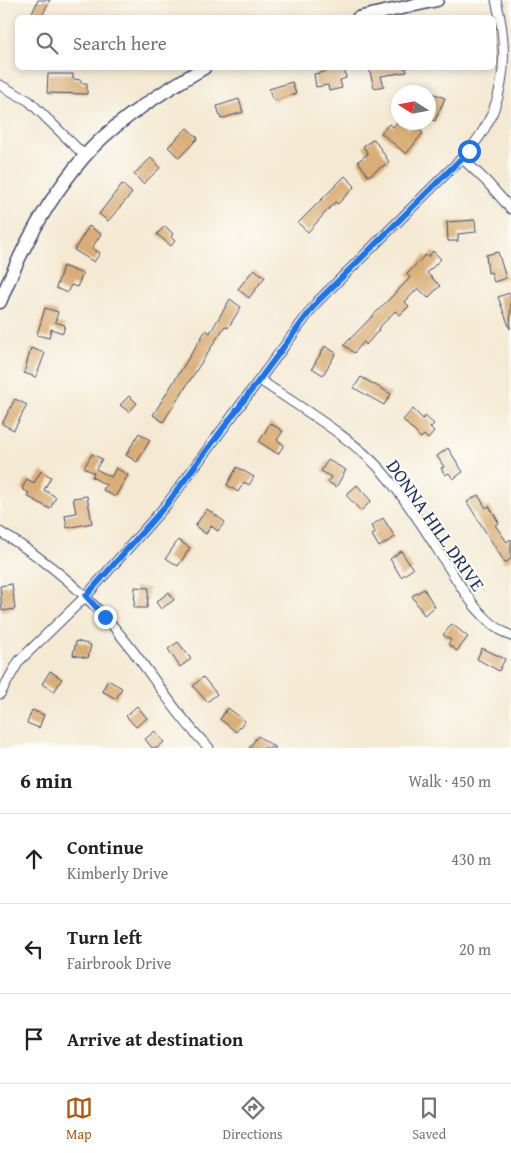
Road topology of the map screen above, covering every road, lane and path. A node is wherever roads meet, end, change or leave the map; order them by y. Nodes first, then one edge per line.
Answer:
1 (437, 0) edge
2 (496, 0) edge
3 (371, 15) edge
4 (201, 70) edge
5 (0, 85) edge
6 (85, 156) junction
7 (462, 158) junction
8 (511, 209) edge
9 (0, 302) edge
10 (260, 380) junction
11 (0, 532) edge
12 (86, 596) junction
13 (511, 636) edge
14 (0, 694) edge
15 (209, 748) edge

1 - 3 main road
2 - 7 street
4 - 6 main road
5 - 6 street
6 - 9 main road
7 - 8 street
7 - 10 street
10 - 12 street
10 - 13 street, DONNA HILL DRIVE
11 - 12 street
12 - 14 street
12 - 15 street

